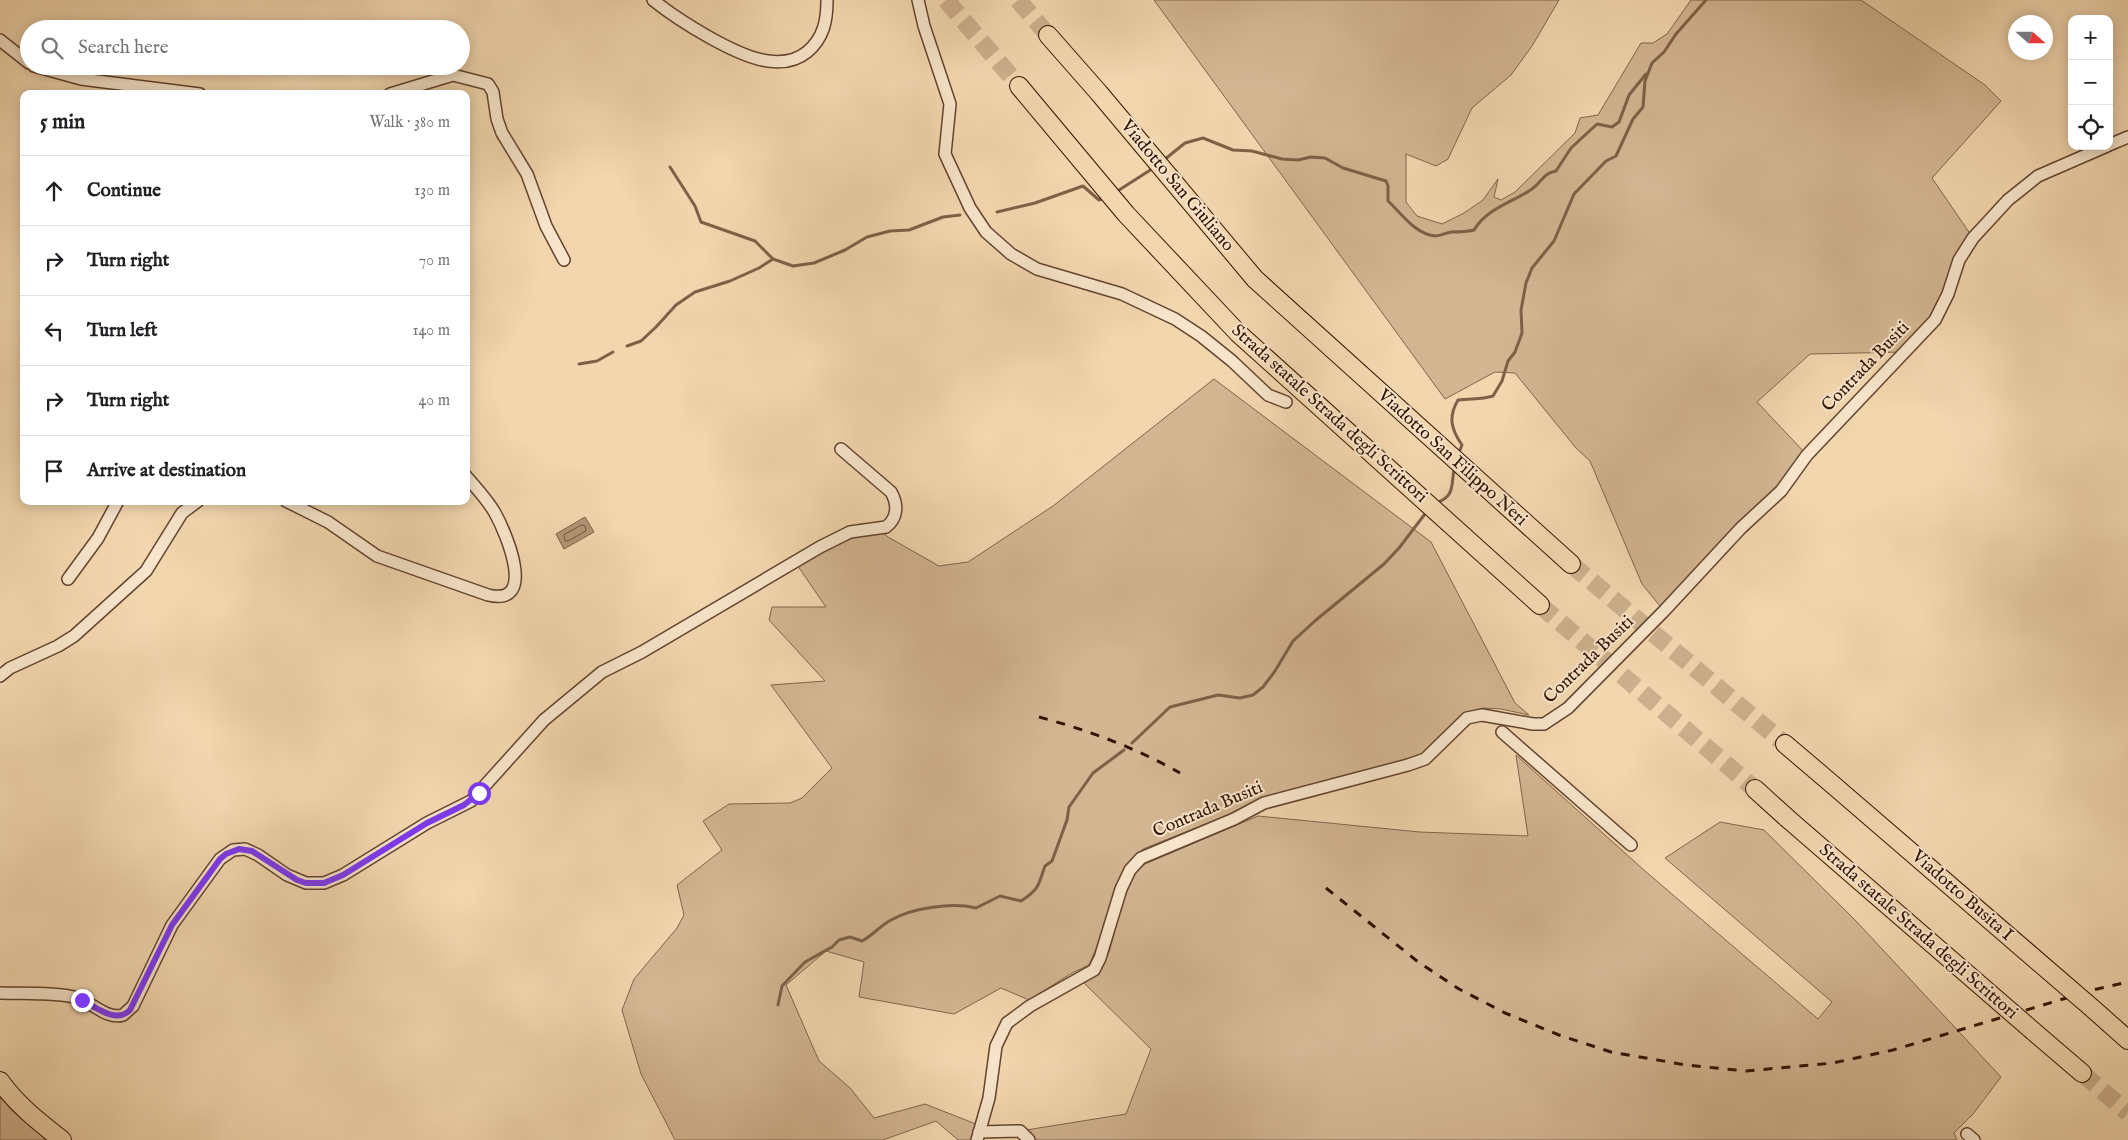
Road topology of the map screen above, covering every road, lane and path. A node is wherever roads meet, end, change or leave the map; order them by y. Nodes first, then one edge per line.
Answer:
1 (653, 0) edge
2 (827, 0) edge
3 (918, 0) edge
4 (1048, 35) tunnel mouth
5 (0, 40) edge
6 (20, 56) edge
7 (62, 75) edge
8 (453, 75) edge
9 (453, 75) edge
10 (1019, 86) tunnel mouth
11 (127, 89) edge
12 (142, 90) edge
13 (403, 90) edge
14 (2128, 137) edge
15 (2113, 144) edge
16 (2099, 150) edge
17 (564, 260) dead end
18 (1357, 373) joint
19 (1286, 402) dead end
20 (841, 449) dead end
21 (470, 481) edge
22 (116, 505) edge
23 (193, 505) edge
24 (294, 505) edge
25 (1572, 564) tunnel mouth
26 (68, 579) dead end
27 (1540, 605) tunnel mouth
28 (0, 676) edge
29 (1502, 732) dead end
30 (1785, 744) tunnel mouth
31 (1755, 789) tunnel mouth
32 (1631, 845) dead end
33 (0, 993) edge
34 (2128, 1040) edge
35 (2082, 1073) tunnel mouth
36 (0, 1081) edge
37 (978, 1136) edge
38 (62, 1140) edge
39 (1029, 1140) edge

1 - 2 street
3 - 19 street
4 - 18 main road, Viadotto San Giuliano
5 - 6 street
7 - 11 street
8 - 13 street
9 - 17 street
10 - 27 main road, Strada statale Strada degli Scrittori
11 - 12 street
14 - 15 street, Contrada Busiti
16 - 37 street, Contrada Busiti
18 - 25 main road, Viadotto San Filippo Neri
20 - 33 street
21 - 24 street
22 - 26 street
23 - 28 street
29 - 32 street
30 - 34 main road, Viadotto Busita I, bridge
31 - 35 main road, Strada statale Strada degli Scrittori, bridge
36 - 38 main road
37 - 39 street

